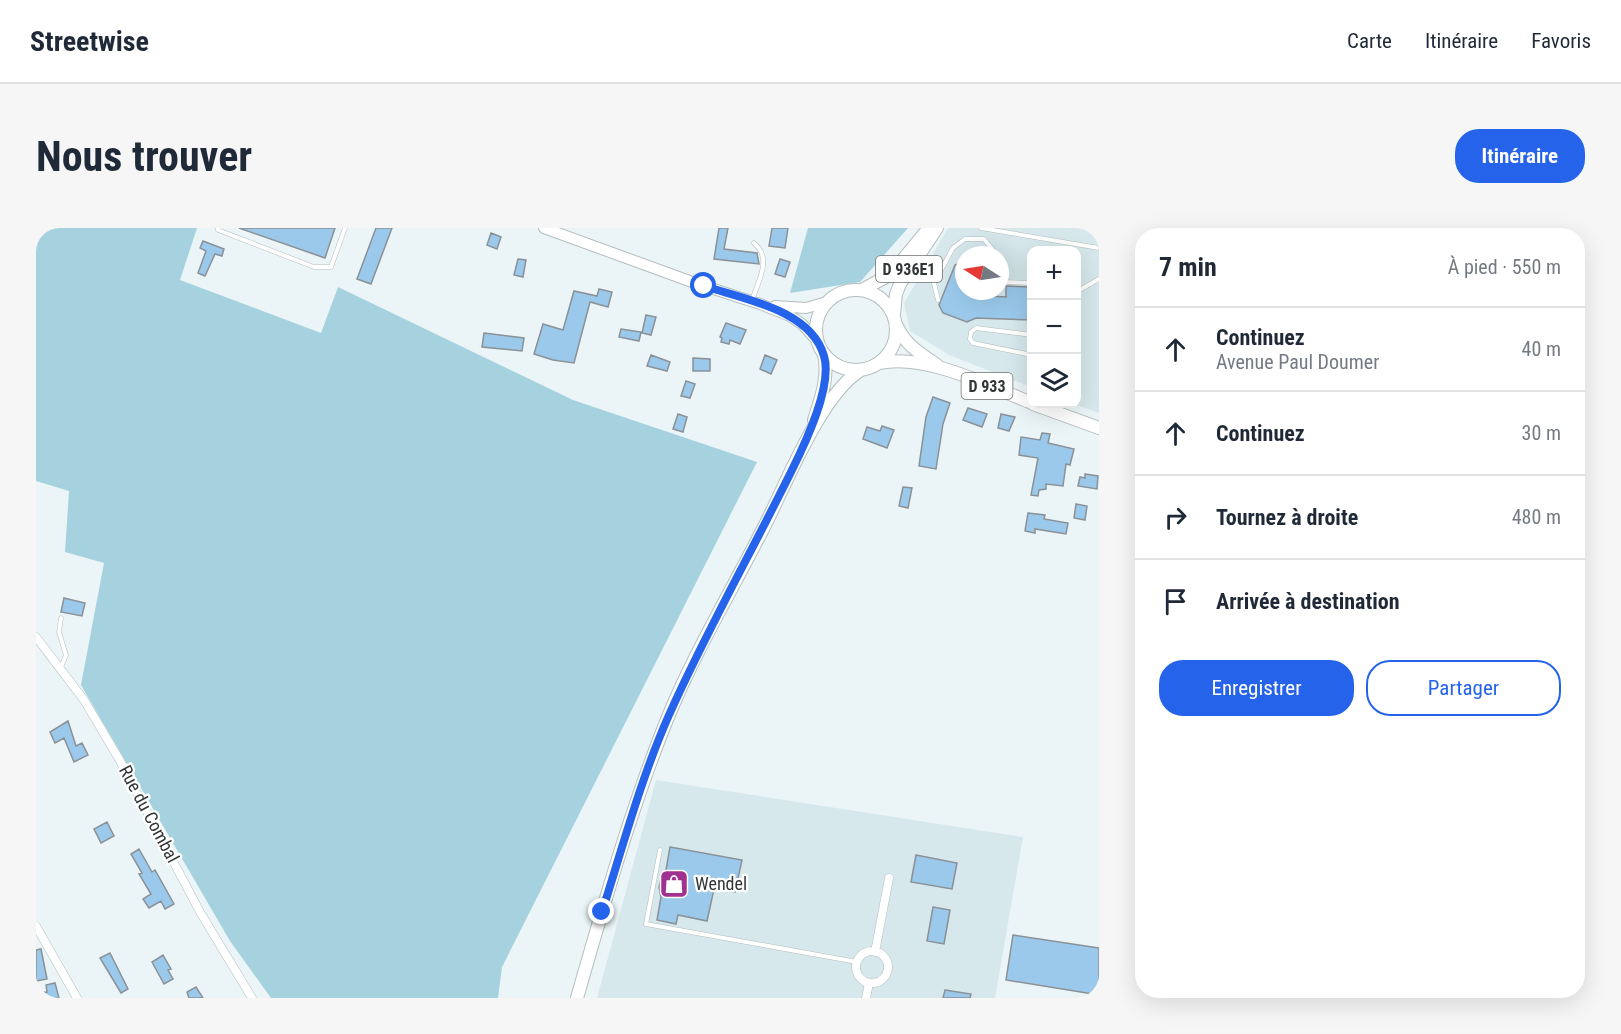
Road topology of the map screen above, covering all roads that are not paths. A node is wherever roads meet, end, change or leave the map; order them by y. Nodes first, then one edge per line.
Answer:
1 (218, 228) edge
2 (345, 228) edge
3 (544, 228) edge
4 (929, 228) edge
5 (937, 228) edge
6 (981, 228) edge
7 (754, 243) dead end
8 (956, 246) edge
9 (990, 246) edge
10 (955, 247) edge
11 (1099, 248) edge
12 (1099, 279) edge
13 (1009, 282) edge
14 (1027, 283) edge
15 (862, 290) junction
16 (1081, 290) edge
17 (938, 300) dead end
18 (827, 302) junction
19 (756, 303) junction
20 (895, 320) junction
21 (1027, 334) edge
22 (818, 342) junction
23 (824, 354) junction
24 (1027, 354) edge
25 (879, 364) junction
26 (944, 369) junction
27 (861, 370) junction
28 (1027, 401) edge
29 (1045, 408) edge
30 (1099, 428) edge
31 (807, 441) junction
32 (61, 618) dead end
33 (36, 636) edge
34 (60, 668) junction
35 (660, 850) dead end
36 (889, 878) dead end
37 (36, 926) edge
38 (874, 952) junction
39 (857, 962) junction
40 (869, 983) junction
41 (77, 998) edge
42 (252, 998) edge
43 (577, 998) edge
44 (866, 998) edge

1 - 2 lane
3 - 19 main road
4 - 15 main road, D 936E1
5 - 20 main road, D 936E1
6 - 11 lane
7 - 19 lane
8 - 9 lane
10 - 17 lane
12 - 16 lane
13 - 14 lane
15 - 18 main road
15 - 20 main road
18 - 19 main road
18 - 22 main road
19 - 22 main road
20 - 25 main road
20 - 26 main road, D 933
21 - 24 lane
22 - 23 main road
23 - 27 main road
23 - 31 main road
25 - 26 main road, D 933
25 - 27 main road
26 - 28 main road, D 933
27 - 31 main road
29 - 30 main road, D 933
31 - 43 main road
32 - 34 lane
33 - 34 street, Rue du Combal
34 - 42 street, Rue du Combal
35 - 39 lane
36 - 38 street
37 - 41 street
38 - 39 street
38 - 40 street
39 - 40 street
40 - 44 street

